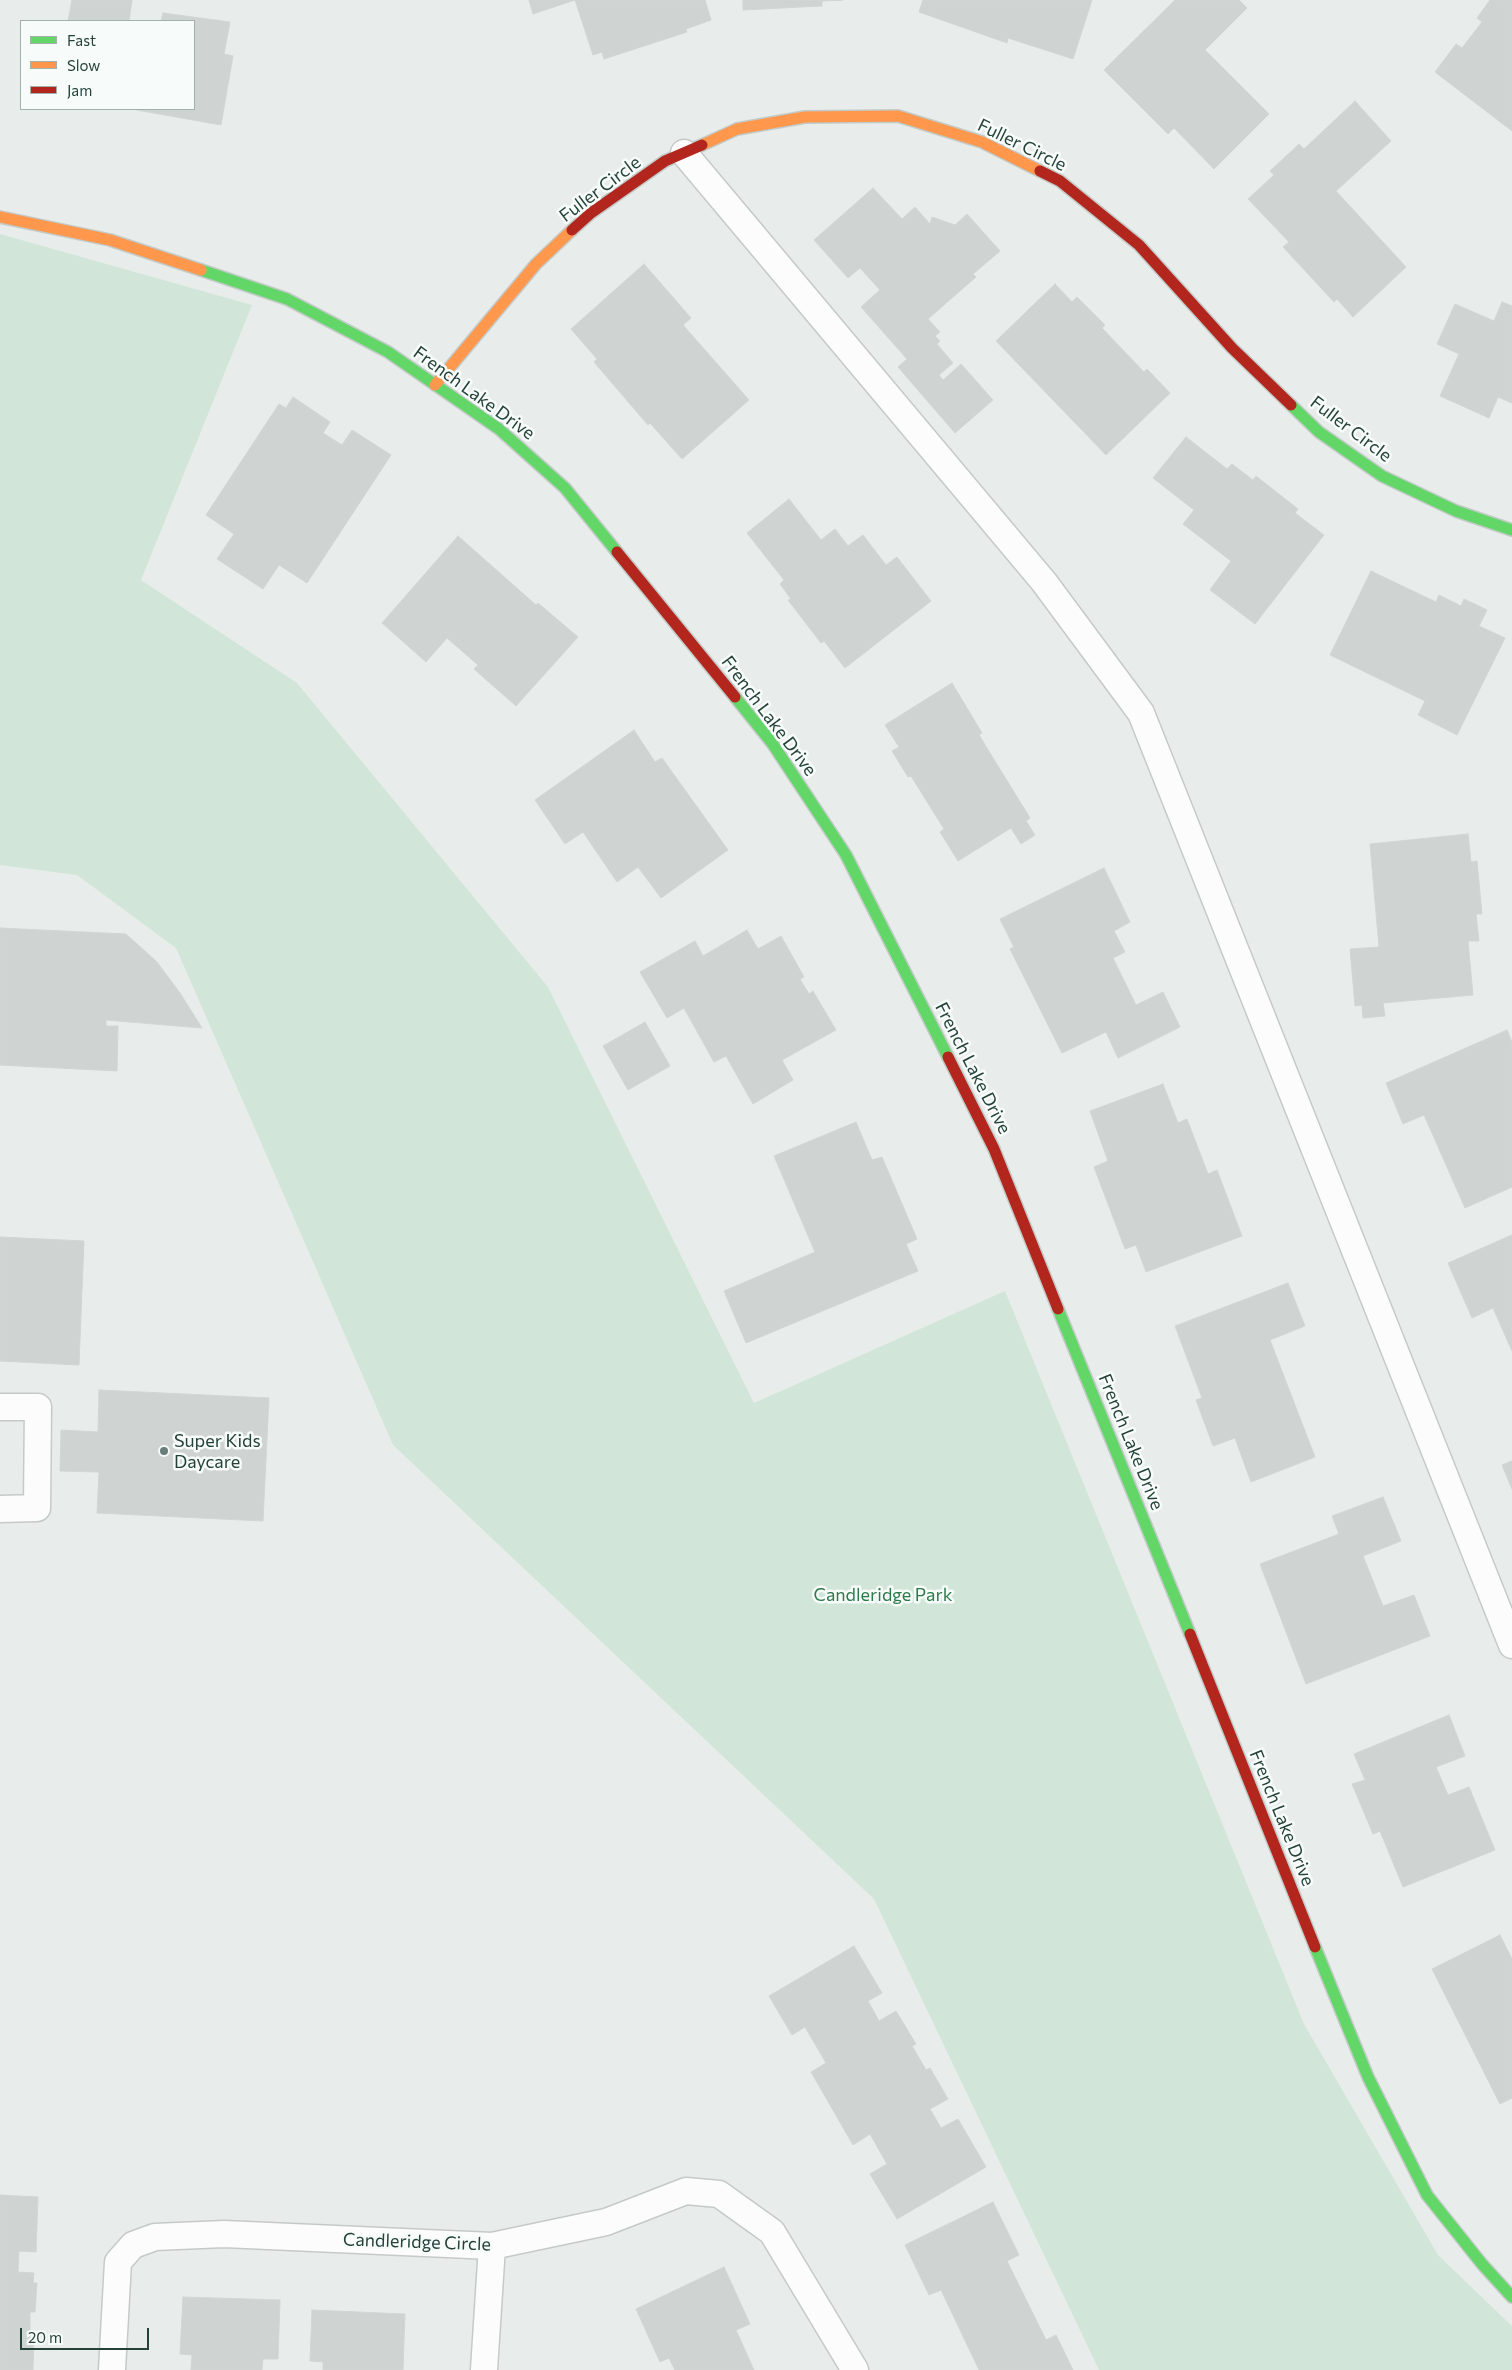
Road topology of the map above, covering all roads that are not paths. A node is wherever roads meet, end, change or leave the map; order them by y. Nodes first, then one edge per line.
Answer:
1 (684, 153) junction
2 (0, 217) edge
3 (434, 384) junction
4 (1512, 530) edge
5 (0, 1407) edge
6 (0, 1509) edge
7 (1512, 1646) edge
8 (492, 2246) junction
9 (1512, 2296) edge
10 (112, 2370) edge
11 (484, 2370) edge
12 (855, 2370) edge

1 - 3 street, Fuller Circle
1 - 4 street, Fuller Circle
1 - 7 lane
2 - 3 street, French Lake Drive
3 - 9 street, French Lake Drive
5 - 6 lane
8 - 10 lane, Candleridge Circle
8 - 11 lane
8 - 12 lane, Candleridge Circle

